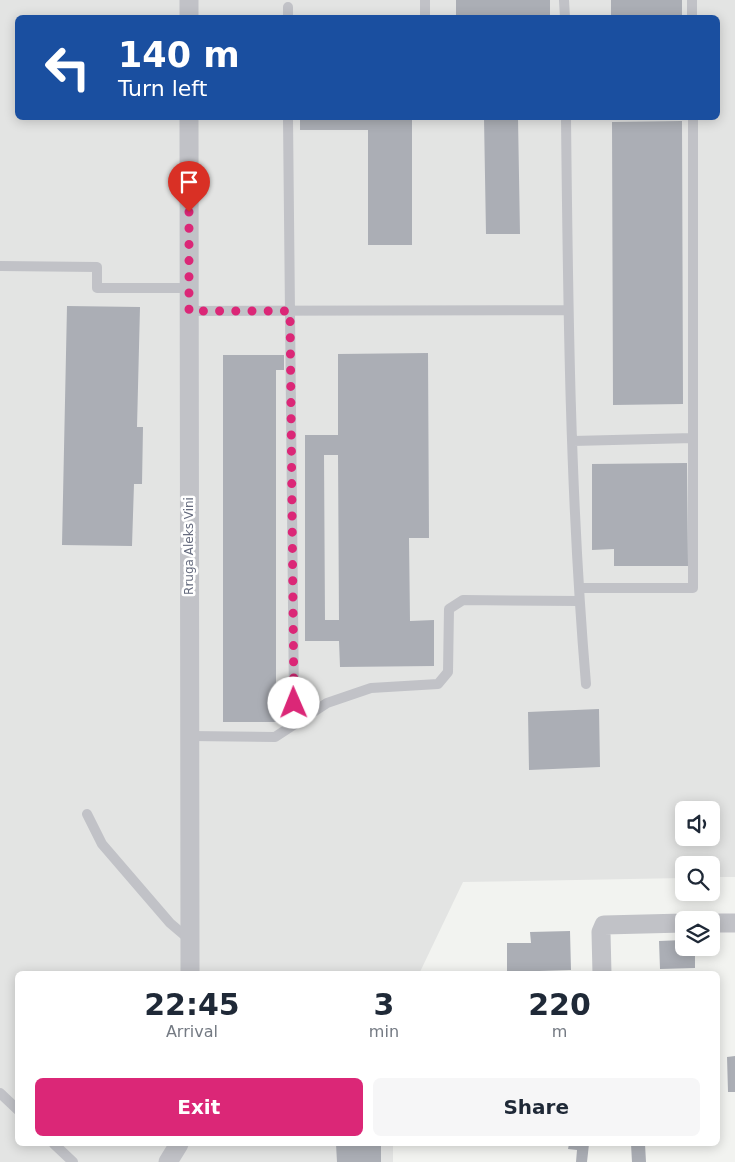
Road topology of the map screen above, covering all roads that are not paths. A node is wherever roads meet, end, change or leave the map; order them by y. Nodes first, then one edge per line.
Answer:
1 (189, 0) edge
2 (425, 0) edge
3 (564, 0) edge
4 (692, 0) edge
5 (288, 7) dead end
6 (189, 15) edge
7 (288, 15) edge
8 (425, 15) edge
9 (565, 15) edge
10 (692, 15) edge
11 (189, 120) edge
12 (288, 120) edge
13 (566, 120) edge
14 (692, 120) edge
15 (0, 266) edge
16 (189, 288) junction
17 (568, 310) junction
18 (189, 311) junction
19 (290, 311) junction
20 (693, 438) junction
21 (573, 441) junction
22 (579, 588) junction
23 (579, 600) junction
24 (586, 684) dead end
25 (302, 720) junction
26 (190, 736) junction
27 (87, 814) dead end
28 (675, 923) edge
29 (720, 923) edge
30 (735, 923) edge
31 (190, 940) junction
32 (190, 971) edge
33 (602, 971) edge
34 (0, 1093) edge
35 (15, 1107) edge
36 (56, 1146) edge
37 (178, 1146) edge
38 (74, 1162) edge
39 (168, 1162) edge

1 - 6 street
2 - 8 lane
3 - 9 lane
4 - 10 lane
5 - 7 lane
11 - 16 street, Rruga Aleks Vini
12 - 19 lane
13 - 17 lane
14 - 20 lane
15 - 16 lane
16 - 18 street, Rruga Aleks Vini
17 - 19 lane
17 - 21 lane
18 - 19 lane
18 - 26 street, Rruga Aleks Vini
19 - 25 lane
20 - 21 lane
20 - 22 lane
21 - 22 lane
22 - 23 lane
23 - 24 lane
23 - 25 lane
25 - 26 lane
26 - 31 street, Rruga Aleks Vini
27 - 31 lane
28 - 33 street
29 - 30 street
31 - 32 street, Rruga Aleks Vini
34 - 35 lane
36 - 38 lane
37 - 39 street

